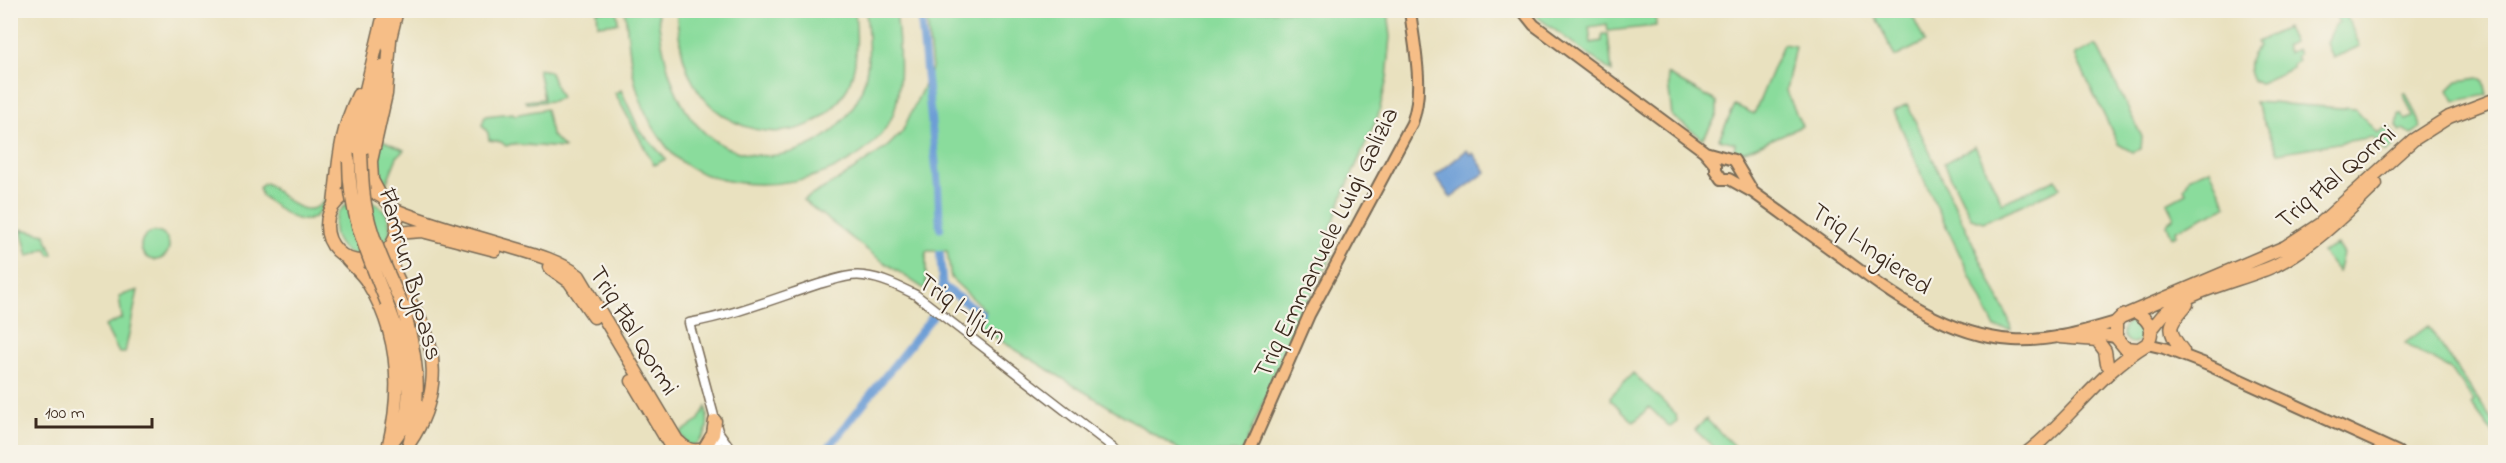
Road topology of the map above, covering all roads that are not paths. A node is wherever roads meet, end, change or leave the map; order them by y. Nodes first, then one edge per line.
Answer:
1 (385, 10) edge
2 (397, 10) edge
3 (1410, 10) edge
4 (1522, 10) edge
5 (390, 40) junction
6 (367, 77) junction
7 (2496, 99) edge
8 (2496, 107) edge
9 (1721, 161) junction
10 (1739, 171) junction
11 (1730, 180) junction
12 (1754, 193) junction
13 (380, 195) junction
14 (332, 207) junction
15 (393, 209) junction
16 (396, 233) junction
17 (391, 246) junction
18 (345, 257) junction
19 (2194, 296) junction
20 (2136, 312) junction
21 (2116, 322) junction
22 (2077, 333) junction
23 (2060, 337) junction
24 (2147, 339) junction
25 (2118, 340) junction
26 (2183, 351) junction
27 (2107, 364) junction
28 (2208, 365) junction
29 (2090, 390) junction
30 (717, 426) junction
31 (408, 447) edge
32 (387, 448) edge
33 (679, 449) edge
34 (717, 453) edge
35 (733, 453) edge
36 (1119, 453) edge
37 (1249, 453) edge
38 (2028, 453) edge
39 (2398, 453) edge

1 - 6 highway
2 - 5 highway
3 - 37 main road, Triq Emmanuele Luigi Galizia
4 - 9 main road
5 - 13 highway
5 - 31 highway, Ħamrun Bypass, bridge
6 - 14 highway
6 - 32 highway, Ħamrun Bypass, bridge
7 - 20 highway, Triq Ħal Qormi
8 - 19 highway, Triq Ħal Qormi
9 - 10 main road, Triq l-Ingiered
9 - 11 main road, Triq l-Ingiered
10 - 11 main road
10 - 12 main road, Triq l-Ingiered
11 - 12 main road, Triq l-Ingiered
12 - 23 main road, Triq l-Ingiered
13 - 14 highway
13 - 15 highway
14 - 18 highway
15 - 16 highway
15 - 33 highway, Triq Ħal Qormi
16 - 17 highway
16 - 33 highway, Triq Ħal Qormi
17 - 18 highway
17 - 31 highway, Ħamrun Bypass
18 - 32 highway, Ħamrun Bypass
19 - 24 highway, Triq Ħal Qormi
19 - 26 highway
20 - 21 highway
20 - 24 highway
21 - 22 main road, Triq l-Ingiered
21 - 25 highway
22 - 23 main road, Triq l-Ingiered
22 - 25 main road, Triq l-Ingiered
23 - 27 highway
24 - 25 highway
24 - 26 main road
24 - 28 main road
24 - 29 highway, Triq Ħal Qormi
25 - 27 highway
26 - 28 main road
27 - 29 highway
28 - 39 main road
29 - 38 highway
30 - 33 highway
30 - 34 street
30 - 35 street
30 - 36 street, Triq l-Iljun

